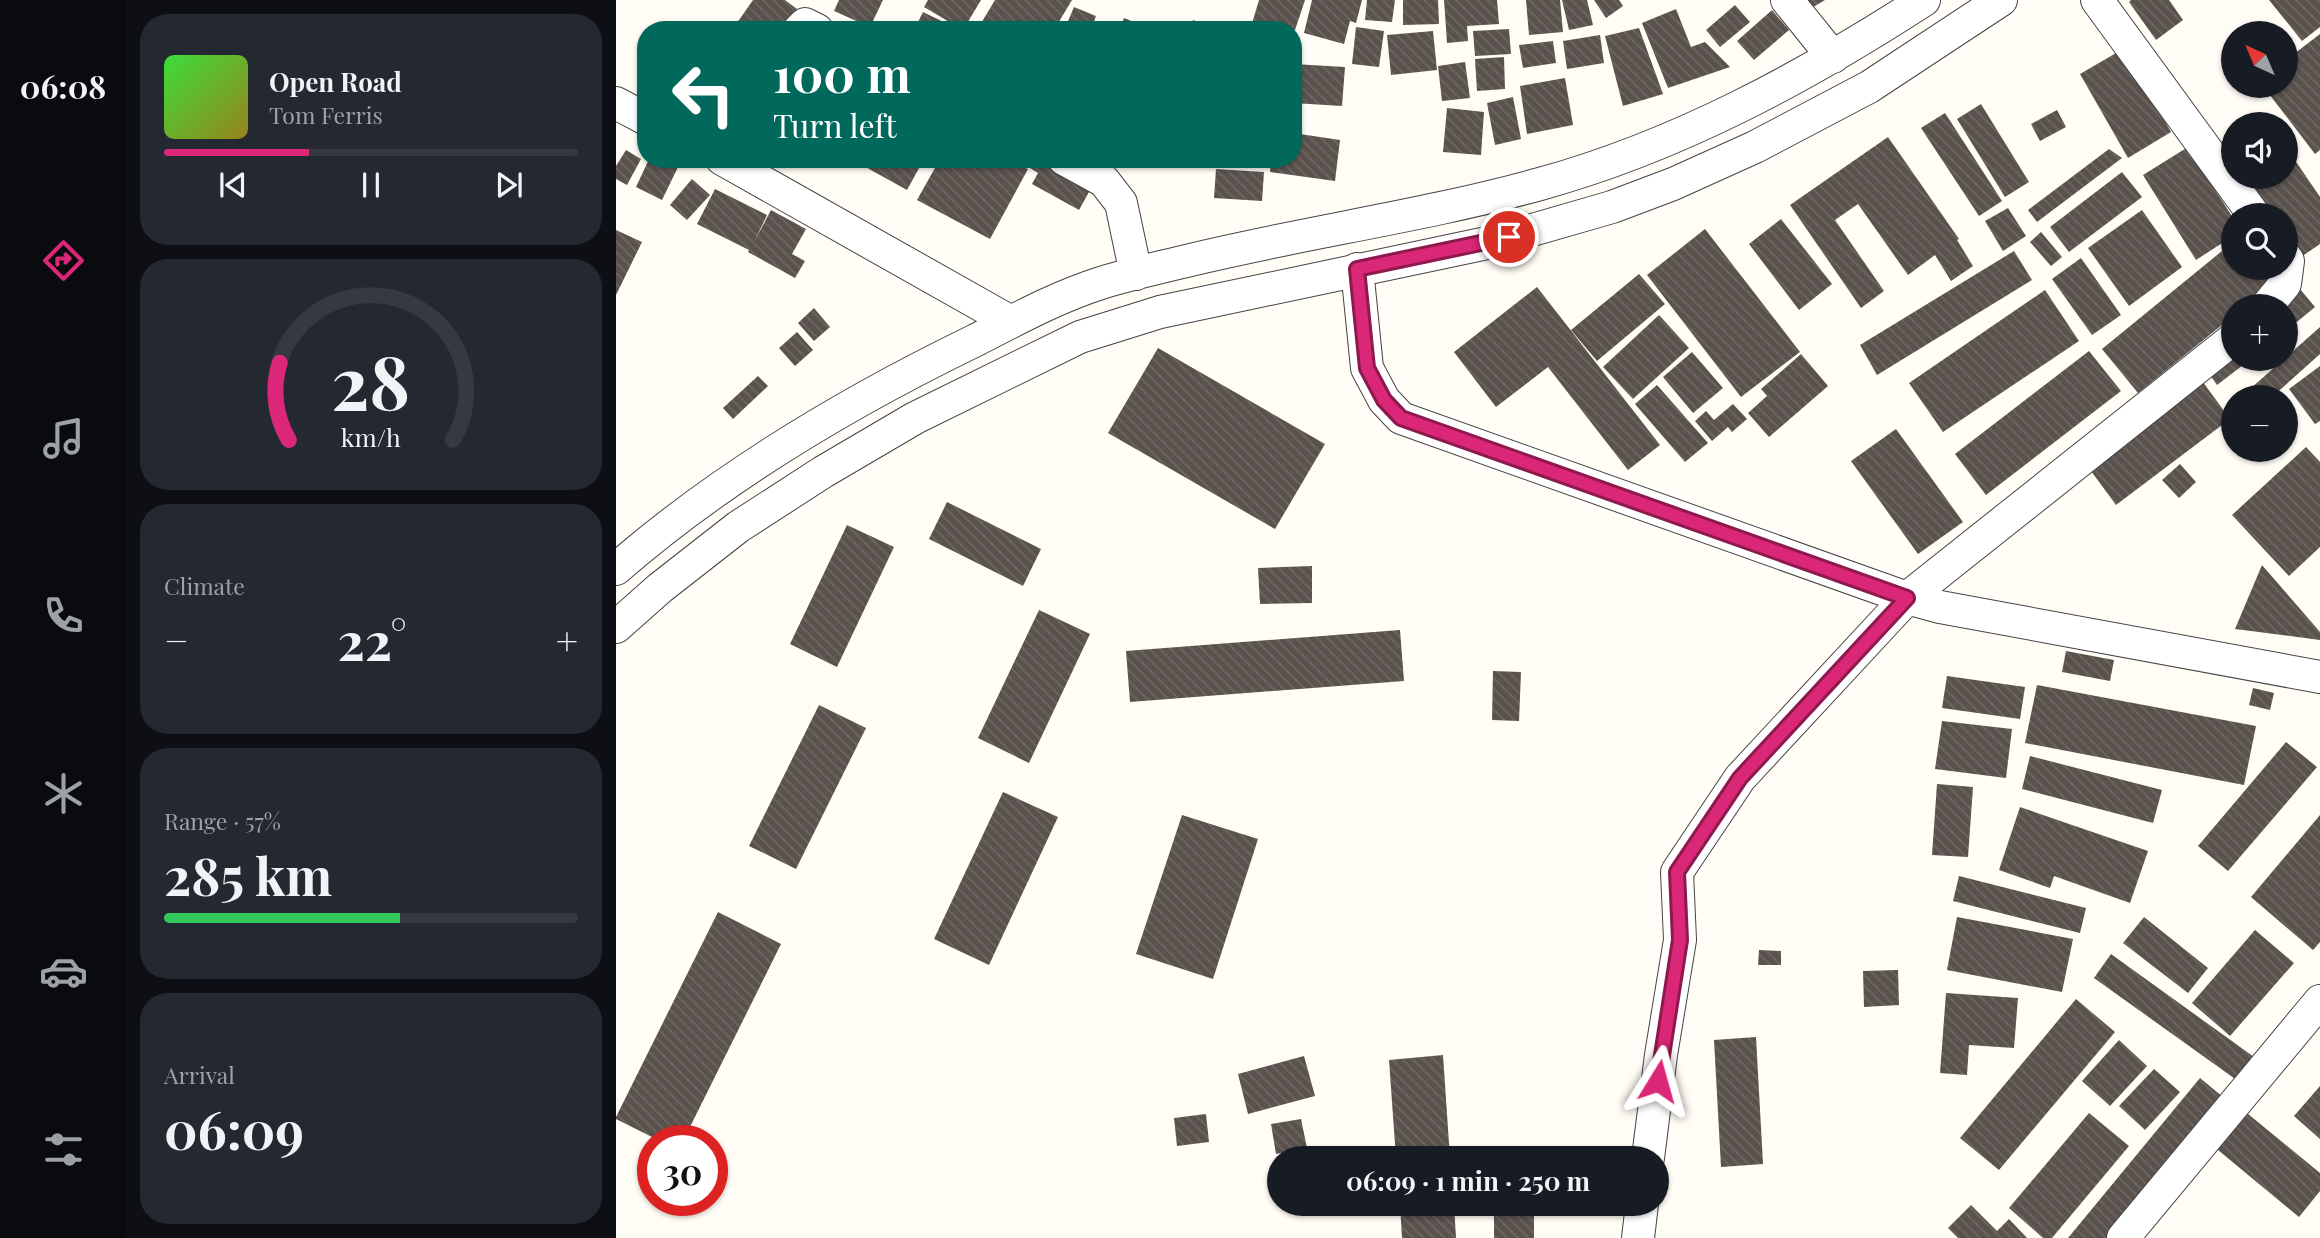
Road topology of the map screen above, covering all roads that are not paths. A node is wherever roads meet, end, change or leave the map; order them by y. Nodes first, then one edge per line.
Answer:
1 (1787, 0) edge
2 (1924, 0) edge
3 (2001, 0) edge
4 (2097, 0) edge
5 (1833, 57) junction
6 (616, 103) edge
7 (637, 114) edge
8 (738, 168) edge
9 (1080, 168) edge
10 (2246, 203) edge
11 (1357, 269) junction
12 (1136, 274) junction
13 (1011, 322) junction
14 (2221, 349) edge
15 (616, 569) edge
16 (1907, 598) junction
17 (616, 627) edge
18 (2320, 677) edge
19 (2320, 1001) edge
20 (1650, 1146) edge
21 (1641, 1216) edge
22 (1638, 1238) edge
23 (2123, 1238) edge

1 - 5 street
2 - 5 street
3 - 11 street
4 - 10 street
5 - 12 street
6 - 7 street
8 - 13 street
9 - 12 street
11 - 16 street
11 - 17 street
12 - 13 street
13 - 15 street
14 - 16 street
16 - 18 street
16 - 20 street
19 - 23 street
21 - 22 street

